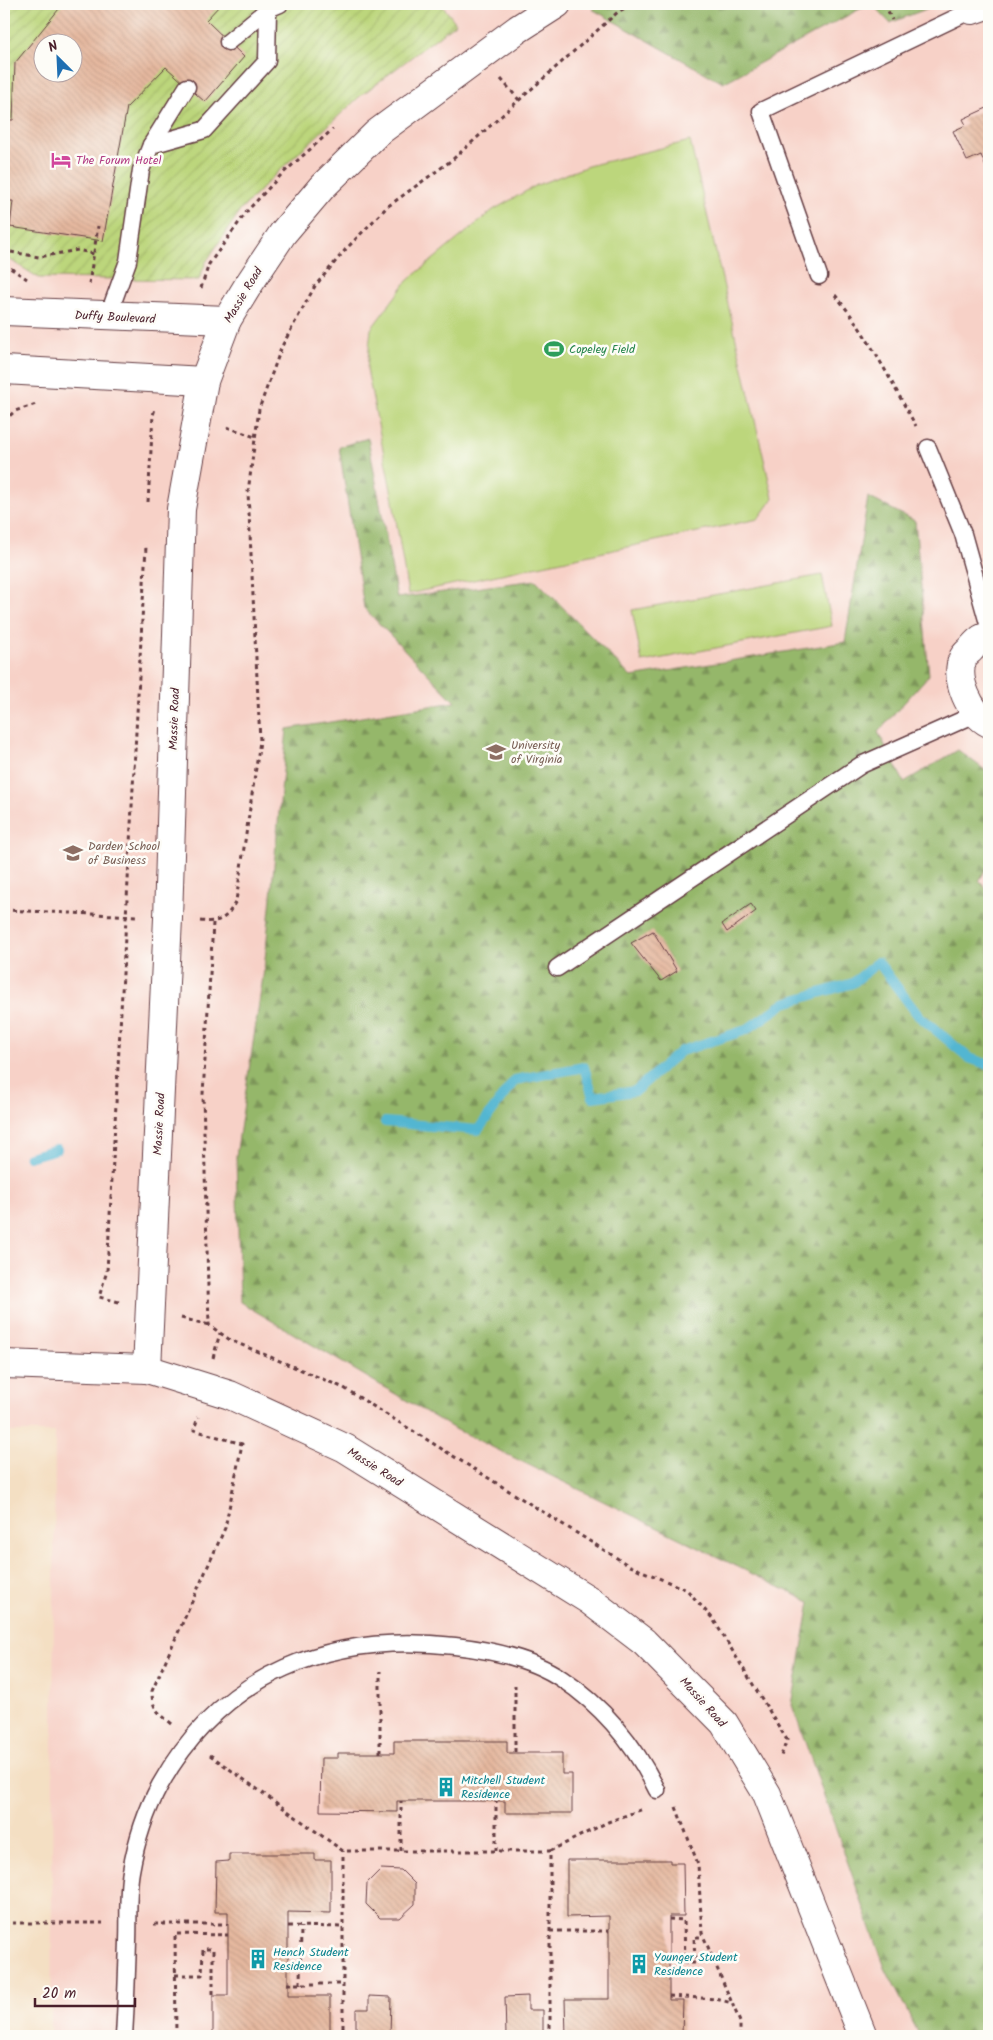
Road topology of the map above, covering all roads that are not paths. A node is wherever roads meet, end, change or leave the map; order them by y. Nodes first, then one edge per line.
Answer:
1 (557, 4) edge
2 (274, 6) edge
3 (981, 7) edge
4 (228, 42) dead end
5 (187, 87) dead end
6 (151, 145) junction
7 (819, 276) road end
8 (4, 312) edge
9 (108, 316) junction
10 (227, 320) junction
11 (4, 370) edge
12 (204, 381) junction
13 (928, 448) road end
14 (989, 627) edge
15 (989, 636) edge
16 (984, 718) edge
17 (557, 968) dead end
18 (4, 1364) edge
19 (147, 1369) junction
20 (663, 1795) road end
21 (124, 2036) edge
22 (863, 2036) edge

1 - 10 street, Massie Road
2 - 4 lane
2 - 6 lane
3 - 7 lane
5 - 6 lane
6 - 9 lane
8 - 9 street, Duffy Boulevard
9 - 10 street, Duffy Boulevard
10 - 12 street, Massie Road
11 - 12 street
12 - 19 street, Massie Road
13 - 14 lane
15 - 16 street
16 - 17 lane
18 - 19 street
19 - 22 street, Massie Road
20 - 21 lane

